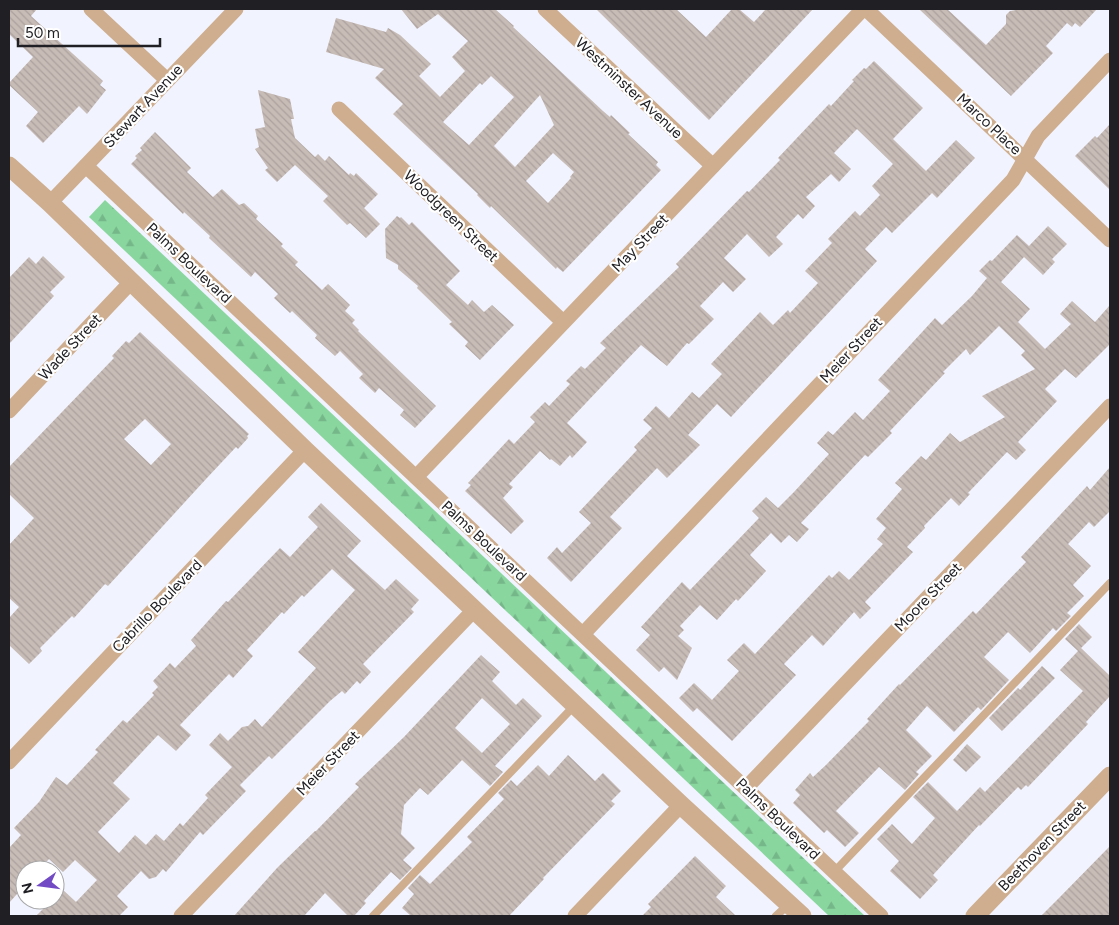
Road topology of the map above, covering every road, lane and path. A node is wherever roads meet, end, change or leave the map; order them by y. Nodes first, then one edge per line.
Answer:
1 (91, 9) edge
2 (236, 9) edge
3 (545, 9) edge
4 (865, 9) edge
5 (1110, 60) edge
6 (167, 80) junction
7 (339, 109) dead end
8 (1025, 158) junction
9 (9, 166) edge
10 (86, 166) junction
11 (713, 166) junction
12 (50, 204) junction
13 (1110, 240) edge
14 (131, 282) junction
15 (563, 322) junction
16 (1110, 406) edge
17 (9, 411) edge
18 (305, 450) junction
19 (416, 477) junction
20 (1110, 583) edge
21 (474, 610) junction
22 (583, 634) junction
23 (575, 705) junction
24 (9, 762) edge
25 (1110, 776) edge
26 (746, 788) junction
27 (681, 805) junction
28 (834, 872) junction
29 (789, 912) edge
30 (181, 916) edge
31 (374, 916) edge
32 (575, 916) edge
33 (881, 916) edge
34 (975, 916) edge

1 - 6 street
2 - 6 street, Stewart Avenue
3 - 11 street, Westminster Avenue
4 - 8 street, Marco Place
4 - 11 street, May Street
5 - 8 street, Meier Street
6 - 10 street, Stewart Avenue
7 - 15 street, Woodgreen Street
8 - 13 street, Marco Place
8 - 22 street, Meier Street
9 - 12 street
10 - 12 street, Stewart Avenue
10 - 19 street, Palms Boulevard
11 - 15 street, May Street
12 - 14 street
14 - 17 street, Wade Street
14 - 18 street
15 - 19 street, May Street
16 - 26 street, Moore Street
18 - 21 street
18 - 24 street, Cabrillo Boulevard
19 - 22 street, Palms Boulevard
20 - 28 lane
21 - 23 street
21 - 30 street, Meier Street
22 - 26 street, Palms Boulevard
23 - 27 street
23 - 31 lane
25 - 34 street, Beethoven Street
26 - 28 street, Palms Boulevard
27 - 29 street
27 - 32 street
28 - 33 street, Palms Boulevard

